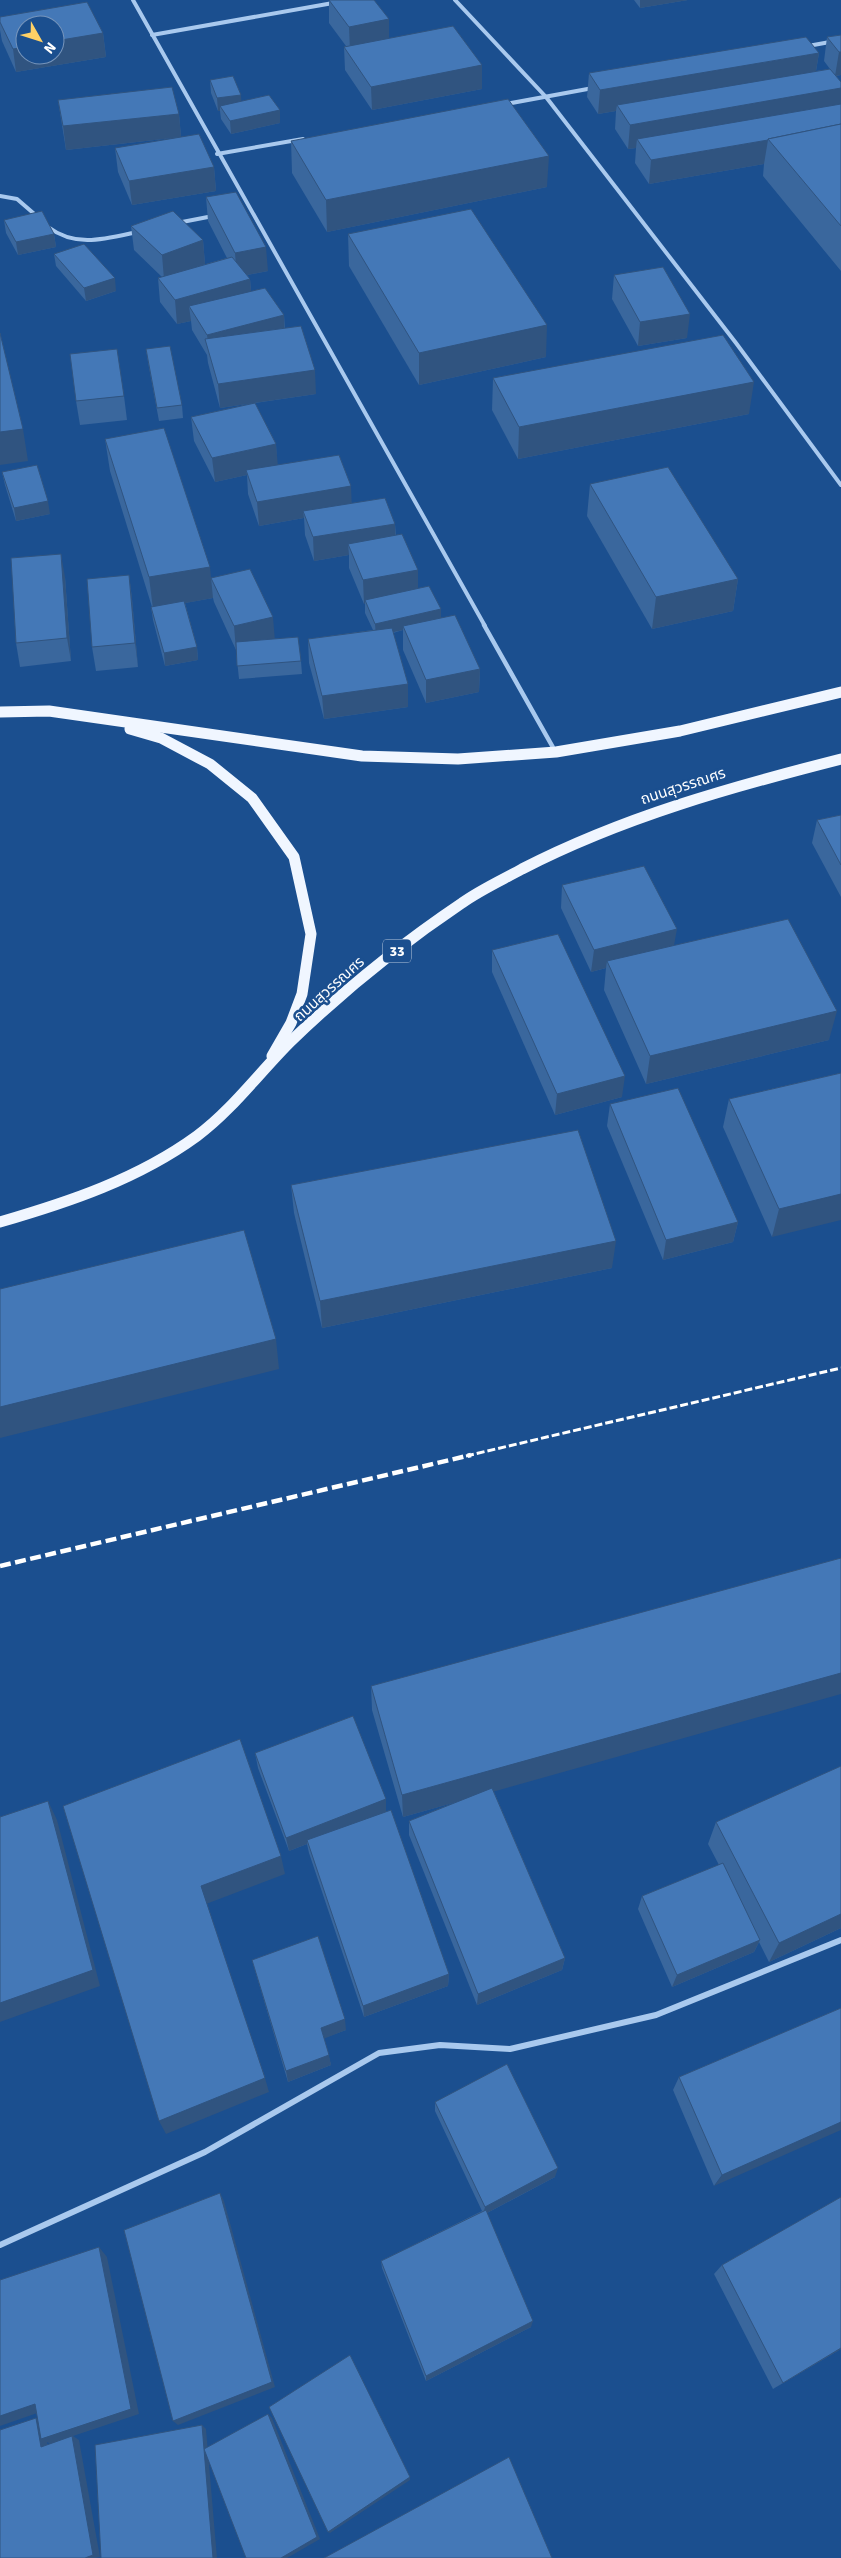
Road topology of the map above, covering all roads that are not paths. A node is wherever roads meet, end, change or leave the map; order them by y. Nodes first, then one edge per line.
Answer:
1 (132, 0) edge
2 (455, 0) edge
3 (342, 2) edge
4 (152, 35) junction
5 (841, 40) edge
6 (803, 47) edge
7 (594, 88) edge
8 (546, 97) junction
9 (498, 105) edge
10 (304, 139) edge
11 (217, 154) junction
12 (0, 196) edge
13 (249, 208) junction
14 (240, 210) edge
15 (222, 214) edge
16 (175, 224) edge
17 (138, 231) edge
18 (841, 485) edge
19 (841, 692) edge
20 (0, 712) edge
21 (87, 717) junction
22 (556, 752) junction
23 (841, 759) edge
24 (266, 1067) junction
25 (0, 1222) edge
26 (841, 1940) edge
27 (0, 2245) edge

1 - 4 street
2 - 8 street
3 - 4 street
4 - 11 street
5 - 6 street
7 - 8 street
8 - 9 street
8 - 18 street
10 - 11 street
11 - 13 street
12 - 17 street
13 - 14 street
13 - 22 street
15 - 16 street
19 - 22 main road
20 - 21 main road
21 - 22 main road
21 - 24 main road
23 - 24 main road, ถนนสุวรรณศร / 33
24 - 25 main road, ถนนสุวรรณศร / 33
26 - 27 street

